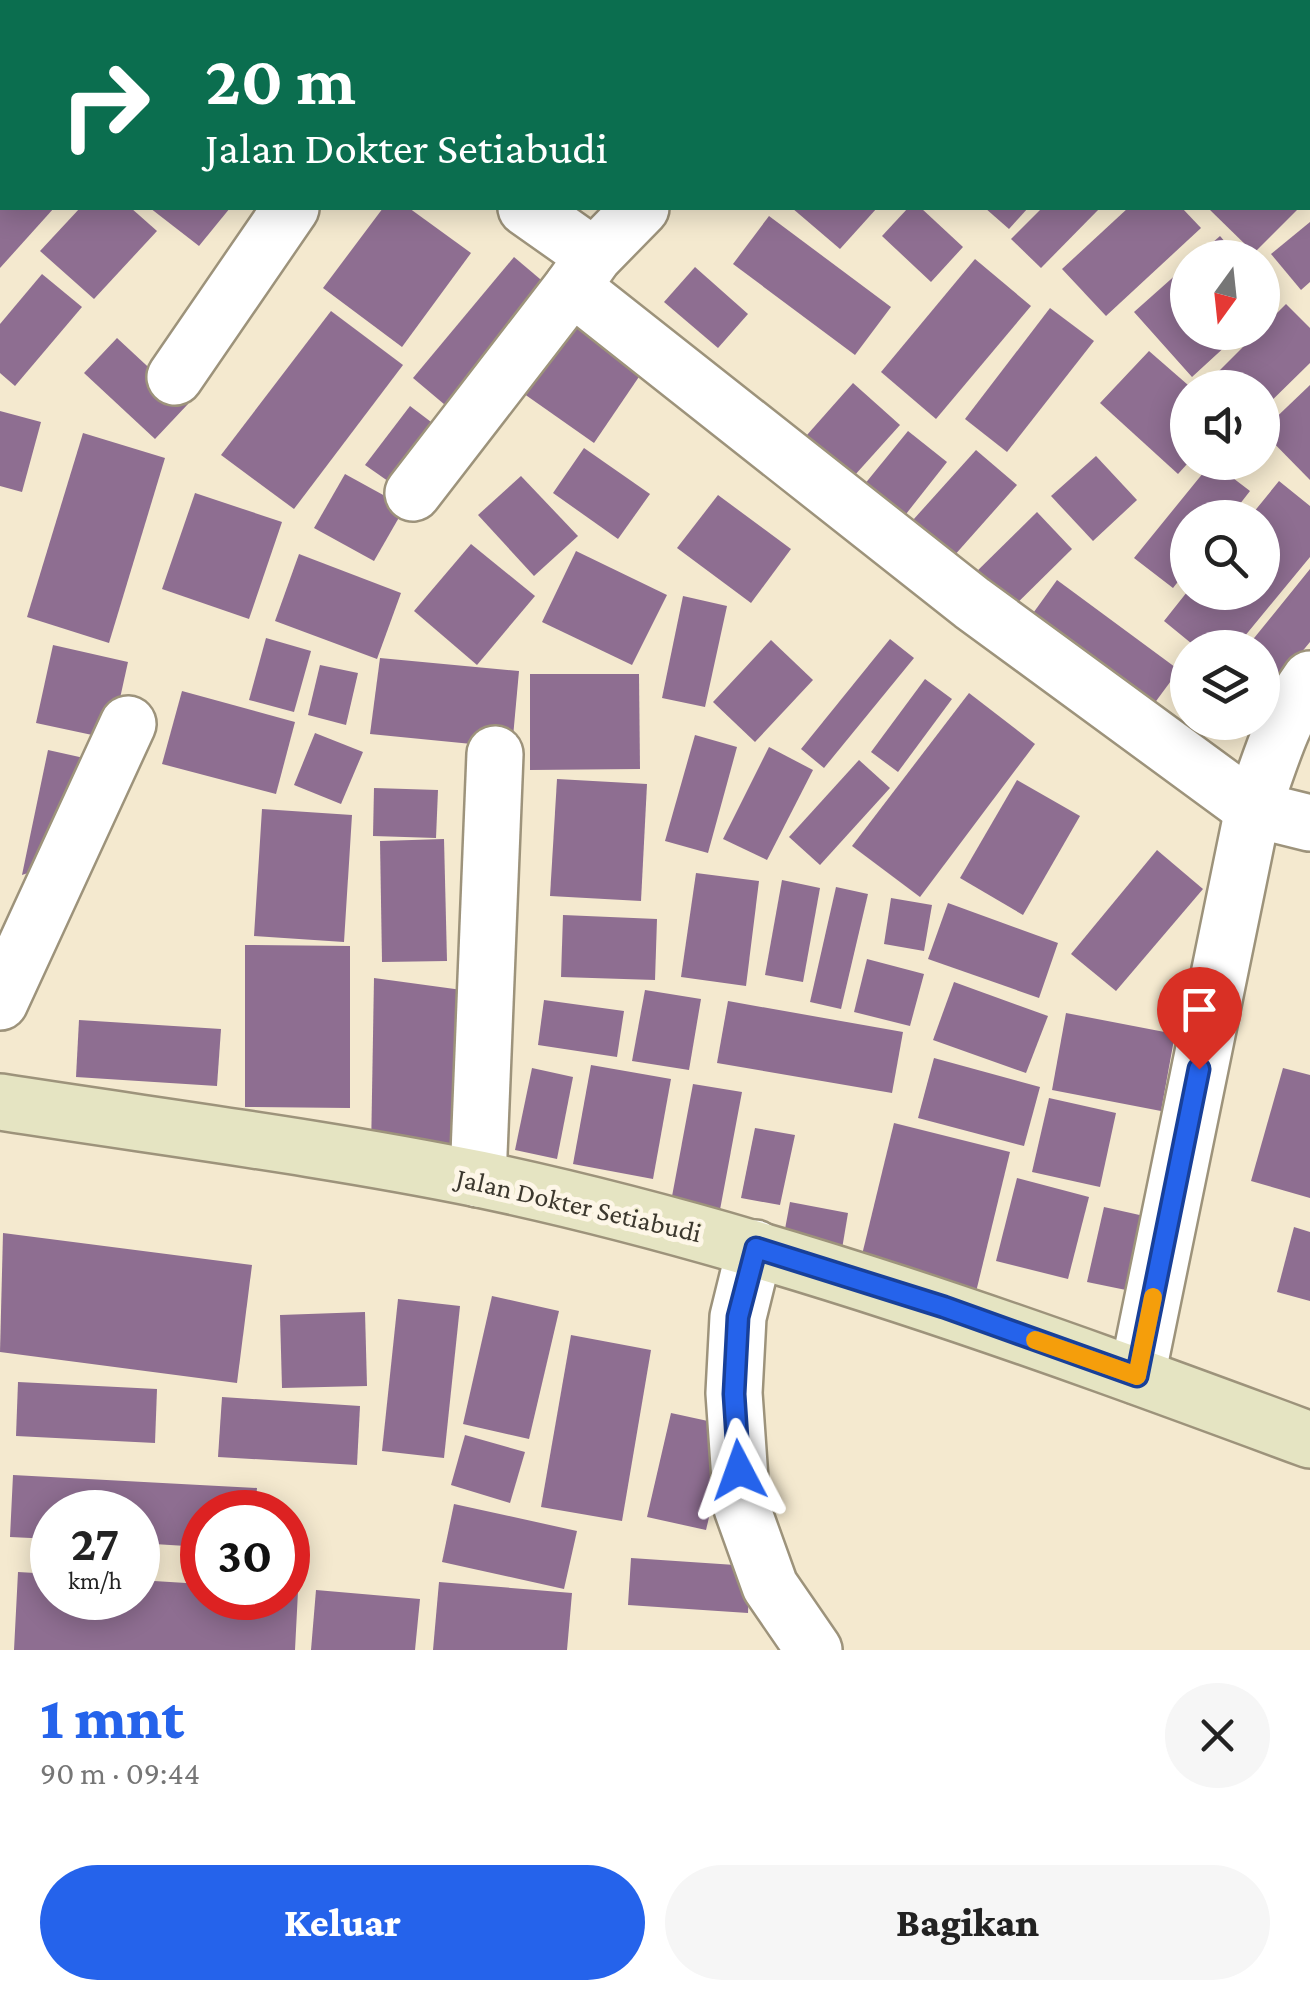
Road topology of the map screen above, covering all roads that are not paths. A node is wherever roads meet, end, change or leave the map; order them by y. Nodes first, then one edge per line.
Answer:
1 (290, 210) edge
2 (528, 210) edge
3 (639, 210) edge
4 (583, 271) junction
5 (175, 376) dead end
6 (412, 493) dead end
7 (1310, 678) edge
8 (128, 724) dead end
9 (495, 754) dead end
10 (1253, 809) junction
11 (1310, 823) edge
12 (0, 1002) edge
13 (0, 1102) edge
14 (478, 1179) junction
15 (756, 1248) junction
16 (1137, 1376) junction
17 (1310, 1440) edge
18 (814, 1650) edge

1 - 5 street
2 - 4 street
3 - 4 street
4 - 6 street
4 - 10 street
7 - 10 street
8 - 12 street
9 - 14 street
10 - 11 street
10 - 16 street
13 - 14 street, Jalan Dokter Setiabudi
14 - 15 street, Jalan Dokter Setiabudi
15 - 16 street, Jalan Dokter Setiabudi
15 - 18 street
16 - 17 street, Jalan Dokter Setiabudi

